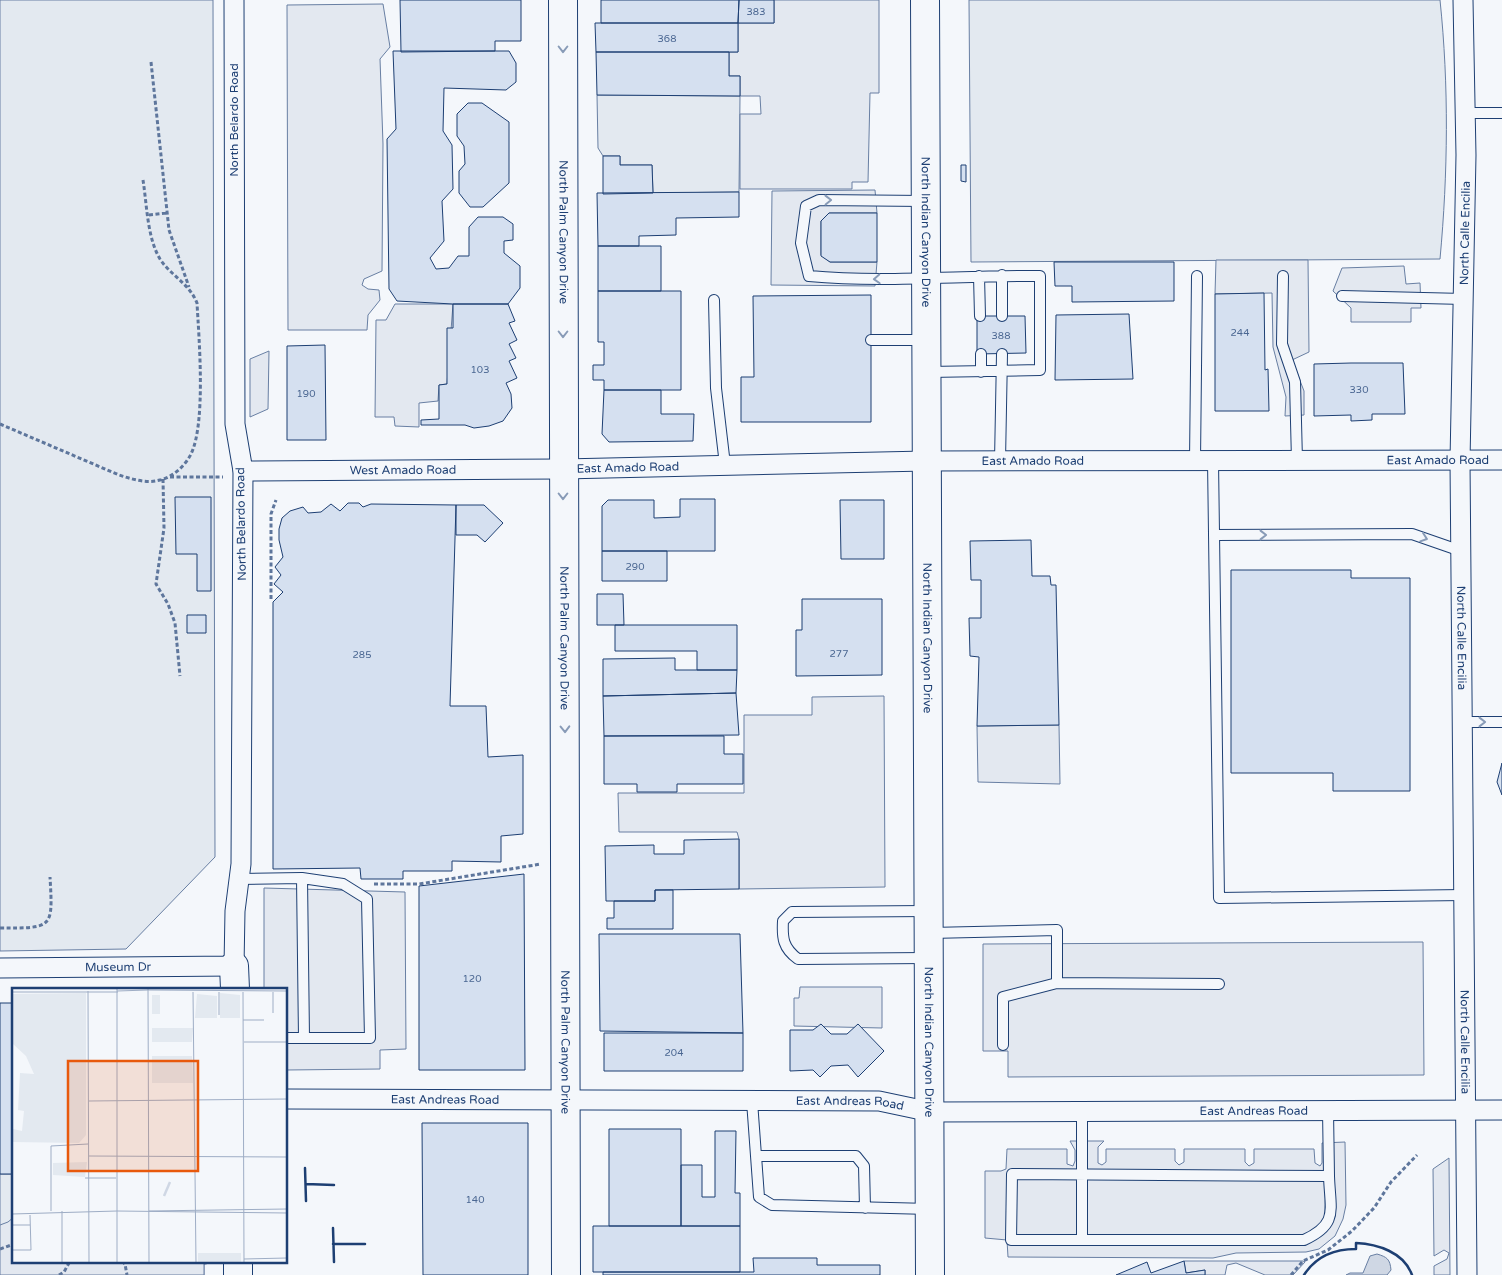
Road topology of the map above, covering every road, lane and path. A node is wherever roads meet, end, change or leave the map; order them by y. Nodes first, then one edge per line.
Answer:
1 (234, 0) edge
2 (563, 0) edge
3 (925, 0) edge
4 (1463, 0) edge
5 (151, 62) dead end
6 (1465, 113) junction
7 (1502, 113) edge
8 (143, 180) dead end
9 (925, 201) junction
10 (167, 213) junction
11 (149, 215) junction
12 (1002, 275) junction
13 (926, 276) junction
14 (979, 276) junction
15 (1197, 276) dead end
16 (1283, 276) dead end
17 (190, 289) junction
18 (1342, 296) dead end
19 (1464, 299) junction
20 (714, 300) dead end
21 (980, 316) dead end
22 (1002, 316) dead end
23 (871, 340) dead end
24 (926, 340) junction
25 (981, 354) dead end
26 (1002, 354) dead end
27 (1002, 371) junction
28 (926, 372) junction
29 (981, 372) junction
30 (0, 424) edge
31 (1502, 460) edge
32 (926, 461) junction
33 (1000, 461) junction
34 (1204, 461) junction
35 (1297, 461) junction
36 (1460, 461) junction
37 (725, 465) junction
38 (563, 469) junction
39 (243, 474) junction
40 (169, 477) junction
41 (163, 479) junction
42 (276, 500) dead end
43 (1214, 535) junction
44 (1461, 551) junction
45 (271, 599) dead end
46 (180, 676) dead end
47 (1463, 722) junction
48 (1502, 722) edge
49 (566, 855) junction
50 (50, 877) dead end
51 (302, 878) junction
52 (238, 879) junction
53 (343, 884) junction
54 (1464, 895) junction
55 (0, 928) edge
56 (930, 934) junction
57 (0, 968) edge
58 (235, 977) edge
59 (1057, 984) junction
60 (1219, 984) dead end
61 (288, 1038) edge
62 (304, 1038) junction
63 (1003, 1045) dead end
64 (288, 1099) edge
65 (566, 1101) junction
66 (752, 1101) junction
67 (1328, 1110) junction
68 (1466, 1110) junction
69 (1502, 1110) edge
70 (1082, 1111) junction
71 (931, 1112) junction
72 (756, 1156) junction
73 (1417, 1156) dead end
74 (1082, 1174) junction
75 (1329, 1176) junction
76 (865, 1208) junction
77 (931, 1209) junction
78 (1082, 1239) junction
79 (12, 1245) edge
80 (0, 1249) edge
81 (69, 1262) edge
82 (123, 1262) edge
83 (238, 1262) edge
84 (59, 1275) edge
85 (127, 1275) edge
86 (238, 1275) edge
87 (566, 1275) edge
88 (930, 1275) edge
89 (1291, 1275) edge
90 (1467, 1275) edge

1 - 39 street, North Belardo Road
2 -> 38 main road, North Palm Canyon Drive
3 - 9 main road, North Indian Canyon Drive
4 - 6 street, North Calle Encilia
5 - 10 path
6 - 7 lane
6 - 19 street, North Calle Encilia
8 - 11 path
9 - 13 main road, North Indian Canyon Drive
13 -> 9 lane
10 - 11 path
10 - 17 path
11 - 17 path
12 - 14 lane
12 - 22 lane
12 - 27 lane
13 - 14 lane
13 - 24 main road, North Indian Canyon Drive
14 - 21 lane
15 - 34 lane
16 - 35 lane
17 - 40 path
18 - 19 lane
19 - 36 street, North Calle Encilia
20 - 37 lane
23 - 24 lane
24 - 28 main road, North Indian Canyon Drive
25 - 29 lane
26 - 27 lane
27 - 29 lane
27 - 33 lane
28 - 29 lane
28 - 32 main road, North Indian Canyon Drive
30 - 41 path
31 - 36 street, East Amado Road
32 - 33 street, East Amado Road
32 - 37 street, East Amado Road
32 - 56 main road, North Indian Canyon Drive
33 - 34 street, East Amado Road
34 - 35 street, East Amado Road
34 - 43 lane
35 - 36 street, East Amado Road
36 - 44 street, North Calle Encilia
37 - 38 street, East Amado Road
38 - 39 street, West Amado Road
38 -> 49 main road, North Palm Canyon Drive
39 - 40 path
39 - 52 street, North Belardo Road
40 - 41 path
41 - 46 path
42 - 45 path
43 -> 44 lane
43 - 54 lane
44 - 47 street, North Calle Encilia
47 -> 48 lane
47 - 54 street, North Calle Encilia
49 - 53 path
49 - 65 main road, North Palm Canyon Drive
50 - 55 path
51 - 52 lane
51 - 53 lane
51 - 62 lane
52 - 58 street, North Belardo Road
53 - 62 lane
54 - 68 street, North Calle Encilia
56 - 56 lane
56 - 59 lane
56 - 71 main road, North Indian Canyon Drive
57 - 58 street, Museum Dr
59 - 60 lane
59 - 63 lane
61 - 62 lane
64 - 65 street, East Andreas Road
65 - 66 street, East Andreas Road
65 - 87 main road, North Palm Canyon Drive
66 - 71 street, East Andreas Road
66 - 72 lane
67 - 68 street, East Andreas Road
67 - 70 street, East Andreas Road
67 - 75 lane
68 - 69 street, East Andreas Road
68 - 90 street, North Calle Encilia
70 - 71 street, East Andreas Road
70 - 74 lane
71 - 77 main road, North Indian Canyon Drive
72 - 76 lane
72 - 76 lane
73 - 89 path
74 - 75 lane
74 - 78 lane
74 - 78 lane
75 - 78 lane
76 - 77 lane
77 - 88 main road, North Indian Canyon Drive
79 - 80 path
81 - 84 path
82 - 85 path
83 - 86 main road

